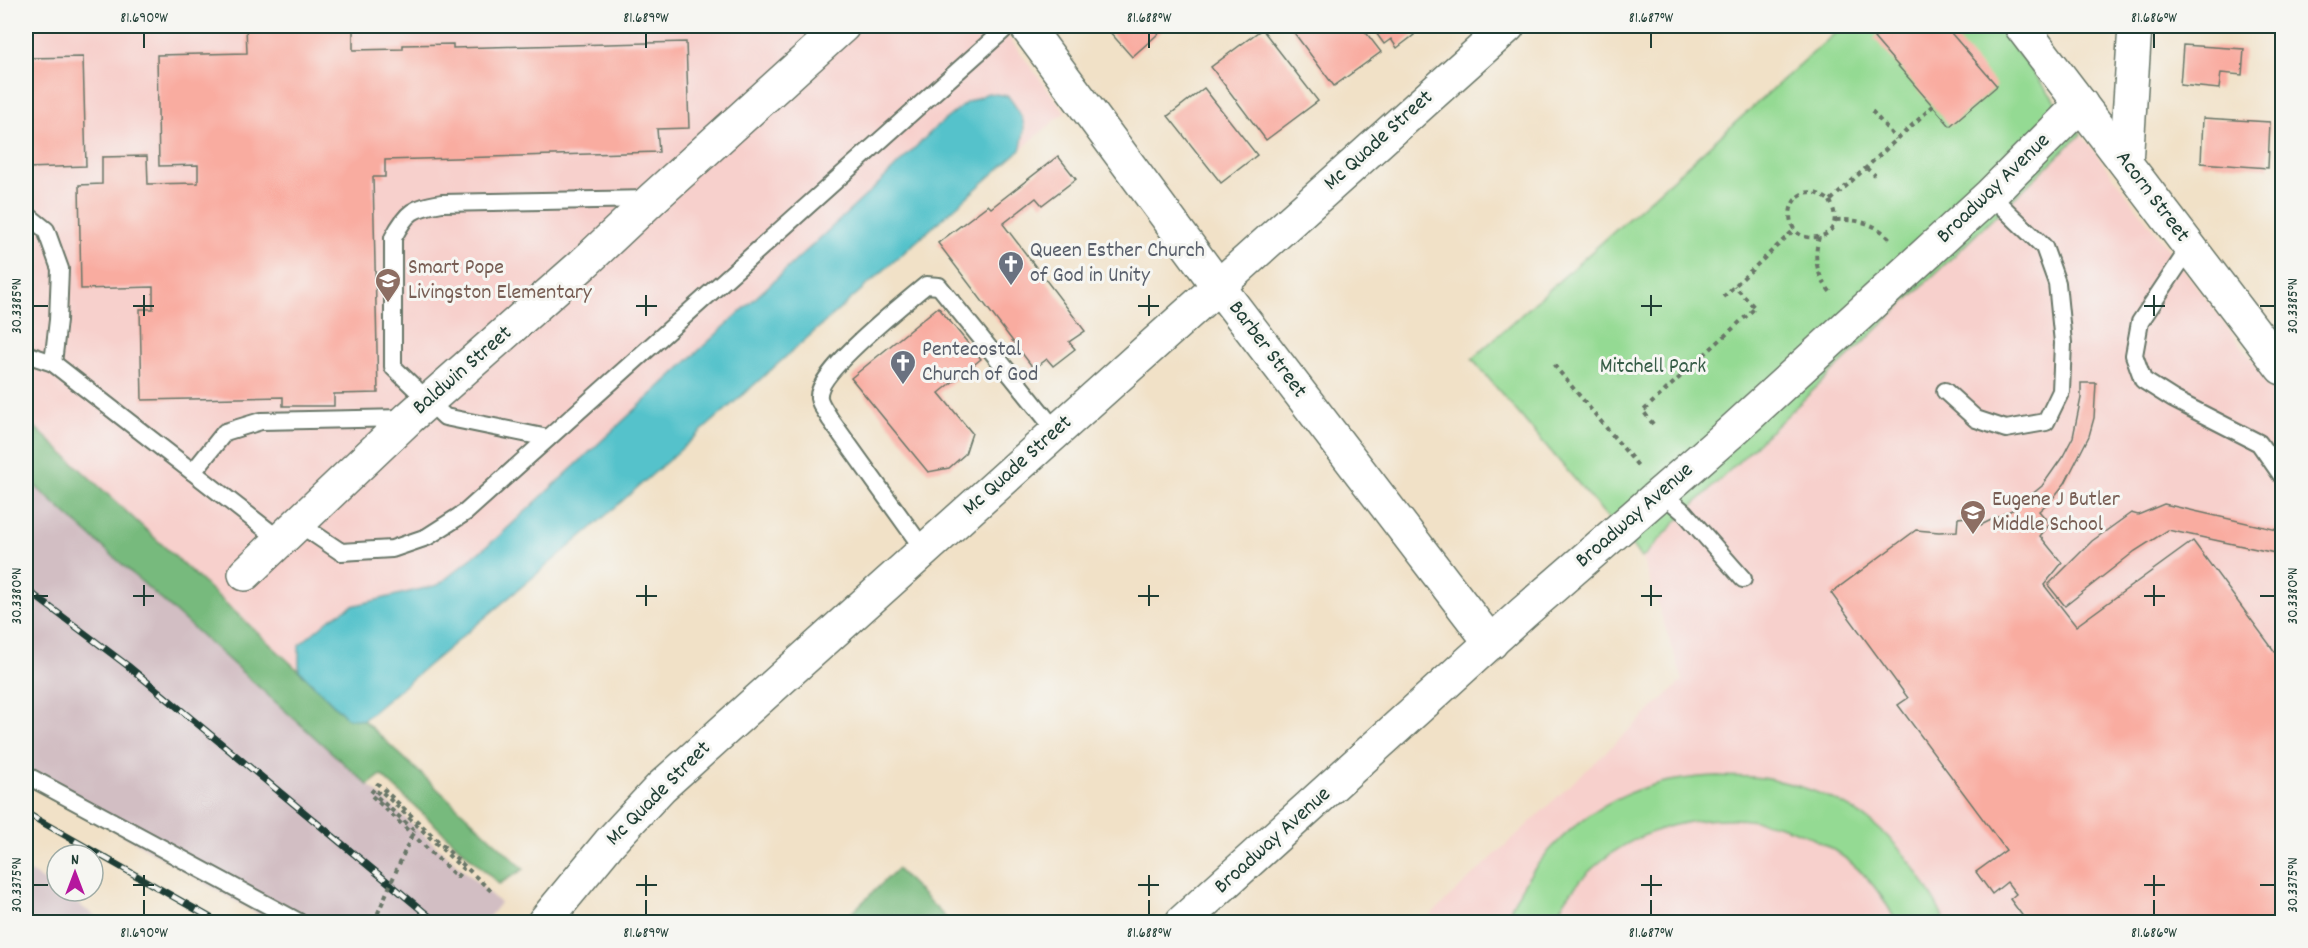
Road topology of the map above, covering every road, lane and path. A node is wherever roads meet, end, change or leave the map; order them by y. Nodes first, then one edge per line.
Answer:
1 (843, 26) edge
2 (1008, 26) edge
3 (1026, 26) edge
4 (1508, 26) edge
5 (2021, 26) edge
6 (2135, 26) edge
7 (2081, 104) junction
8 (1933, 105) dead end
9 (1872, 111) dead end
10 (1896, 139) junction
11 (2126, 163) junction
12 (1866, 168) junction
13 (1875, 175) dead end
14 (1990, 195) junction
15 (652, 199) junction
16 (1830, 201) junction
17 (26, 214) edge
18 (1835, 220) junction
19 (1794, 230) junction
20 (1819, 237) junction
21 (2190, 247) junction
22 (1914, 265) junction
23 (1218, 286) junction
24 (1734, 286) junction
25 (1723, 297) dead end
26 (1853, 320) junction
27 (26, 354) edge
28 (53, 363) junction
29 (1554, 364) dead end
30 (2283, 368) edge
31 (1946, 391) dead end
32 (419, 409) junction
33 (1653, 424) dead end
34 (1056, 431) junction
35 (548, 438) junction
36 (194, 472) junction
37 (2283, 476) edge
38 (1661, 493) junction
39 (289, 532) junction
40 (924, 550) junction
41 (245, 574) dead end
42 (1743, 579) dead end
43 (1491, 643) junction
44 (26, 775) edge
45 (492, 892) dead end
46 (299, 922) edge
47 (374, 922) edge
48 (544, 922) edge
49 (1182, 922) edge

1 - 15 street, Baldwin Street
2 - 35 lane
3 - 23 street, Barber Street
4 - 23 street, Mc Quade Street
5 - 7 street, Acorn Street
6 - 11 street
7 - 11 street, Acorn Street
7 - 14 street, Broadway Avenue
8 - 10 path
9 - 10 path
10 - 12 path
11 - 21 street, Acorn Street
12 - 13 path
12 - 16 path
14 - 22 street, Broadway Avenue
14 - 31 lane
15 - 32 street, Baldwin Street
15 - 32 lane
16 - 18 path
16 - 19 path
17 - 28 lane
18 - 20 path
18 - 22 path
19 - 20 path
19 - 24 path
20 - 26 path
21 - 30 street, Acorn Street
21 - 37 lane
22 - 26 street, Broadway Avenue
23 - 34 street, Mc Quade Street
23 - 43 street, Barber Street
24 - 25 path
24 - 33 path
26 - 38 street, Broadway Avenue
27 - 28 lane
28 - 36 lane
29 - 38 path
32 - 35 lane
32 - 36 lane
32 - 39 street, Baldwin Street
34 - 40 street, Mc Quade Street
34 - 40 lane
35 - 39 lane
36 - 39 lane
38 - 42 lane
38 - 43 street, Broadway Avenue
39 - 41 street, Baldwin Street
40 - 48 street, Mc Quade Street
43 - 49 street, Broadway Avenue
44 - 46 lane
45 - 47 path, bridge

